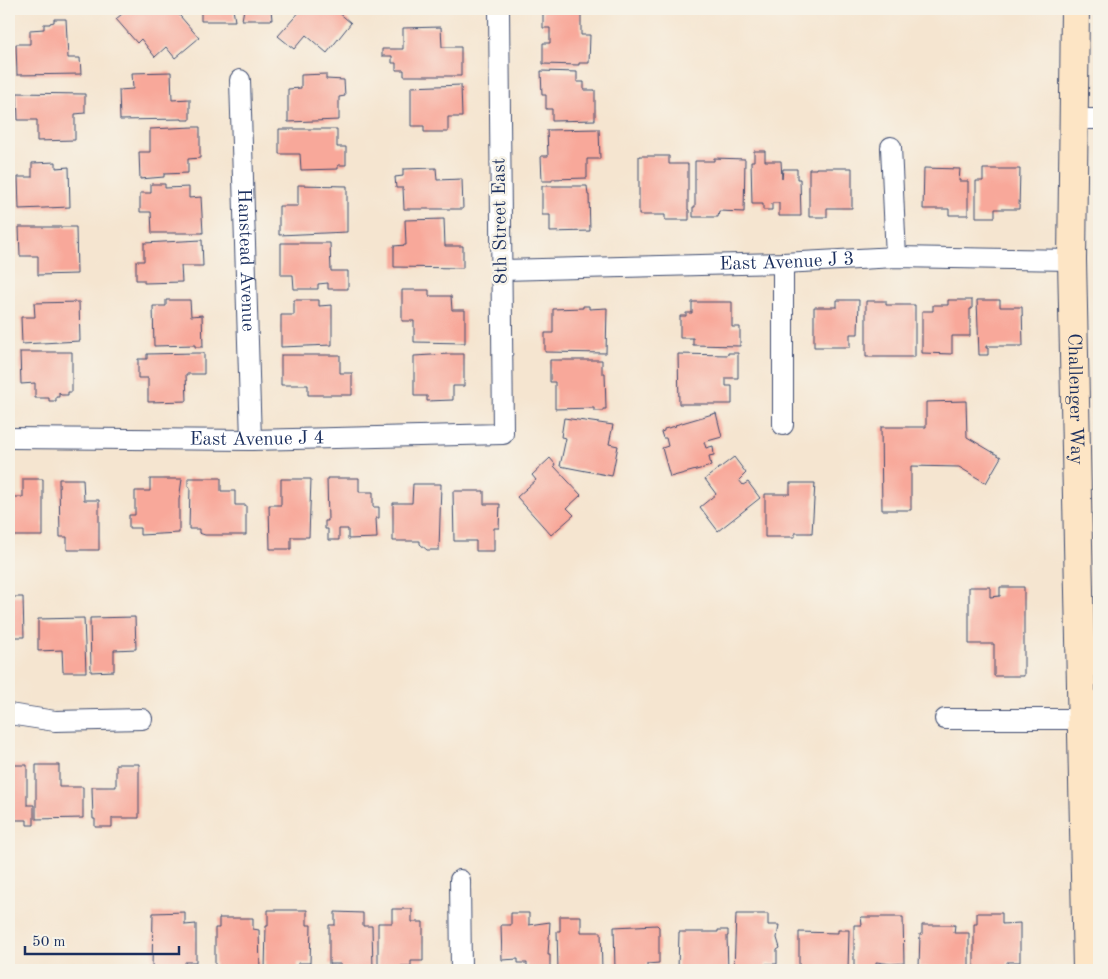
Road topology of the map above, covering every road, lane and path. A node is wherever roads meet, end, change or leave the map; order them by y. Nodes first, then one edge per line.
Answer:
1 (499, 9) edge
2 (1075, 9) edge
3 (240, 80) dead end
4 (1087, 119) edge
5 (891, 147) dead end
6 (896, 257) junction
7 (1072, 260) junction
8 (783, 263) junction
9 (502, 270) junction
10 (783, 425) dead end
11 (503, 434) joint
12 (9, 438) edge
13 (251, 440) junction
14 (9, 714) edge
15 (142, 719) dead end
16 (945, 719) dead end
17 (1091, 719) edge
18 (460, 880) dead end
19 (461, 970) edge
20 (1087, 970) edge

1 - 9 street, 8th Street East
2 - 4 main road, Challenger Way
3 - 13 street, Hanstead Avenue
4 - 7 main road, Challenger Way
5 - 6 street
6 - 7 street, East Avenue J 3
6 - 8 street, East Avenue J 3
7 - 17 main road, Challenger Way
8 - 9 street, East Avenue J 3
8 - 10 street
9 - 11 street, 8th Street East
11 - 13 street, East Avenue J 4
12 - 13 street, East Avenue J 4
14 - 15 street
16 - 17 street
17 - 20 main road, Challenger Way
18 - 19 street

